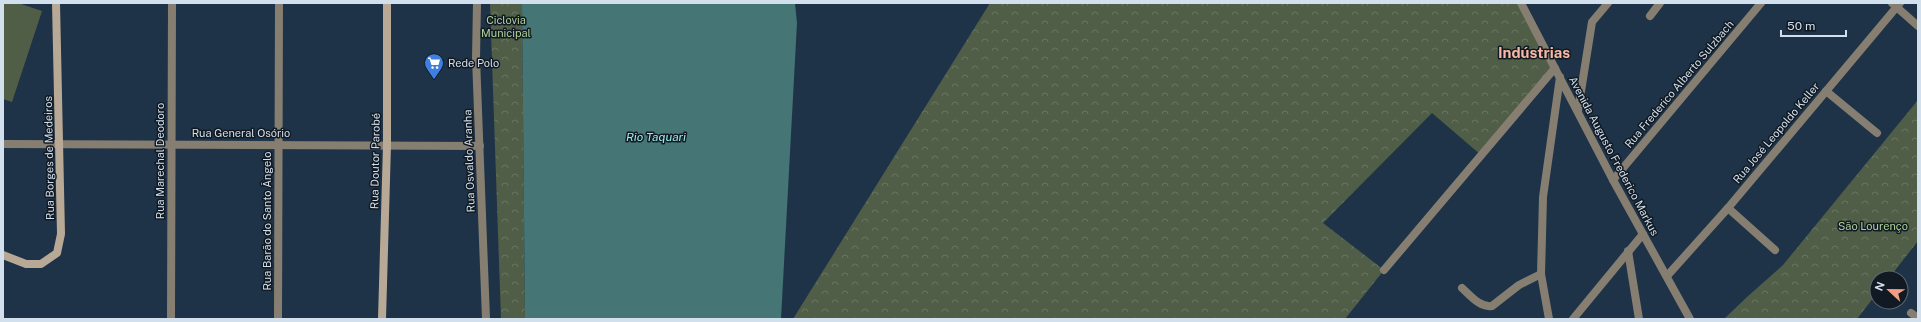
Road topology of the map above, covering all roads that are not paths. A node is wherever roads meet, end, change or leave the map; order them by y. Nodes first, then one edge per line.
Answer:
1 (56, 3) edge
2 (172, 3) edge
3 (279, 3) edge
4 (388, 3) edge
5 (477, 3) edge
6 (1521, 3) edge
7 (1608, 3) edge
8 (1660, 3) edge
9 (1761, 3) edge
10 (1896, 4) edge
11 (1650, 16) dead end
12 (1918, 26) edge
13 (1555, 68) junction
14 (1560, 77) junction
15 (1826, 91) junction
16 (1578, 110) junction
17 (1877, 133) dead end
18 (3, 144) edge
19 (60, 144) junction
20 (278, 144) junction
21 (171, 145) junction
22 (387, 145) junction
23 (480, 146) junction
24 (1613, 180) junction
25 (1728, 208) junction
26 (1643, 234) junction
27 (1775, 250) dead end
28 (1628, 252) junction
29 (3, 255) edge
30 (1384, 270) dead end
31 (1541, 274) junction
32 (1667, 276) junction
33 (1462, 288) dead end
34 (171, 319) edge
35 (278, 319) edge
36 (382, 319) edge
37 (486, 319) edge
38 (1549, 319) edge
39 (1573, 319) edge
40 (1639, 319) edge
41 (1690, 319) edge

1 - 19 main road, Rua Borges de Medeiros
2 - 21 street, Rua Marechal Deodoro
3 - 20 street, Rua Barão do Santo Ângelo
4 - 22 main road, Rua Doutor Parobé
5 - 23 street, Rua Osvaldo Aranha
6 - 13 street, Avenida Augusto Frederico Markus
7 - 16 street
8 - 11 street
9 - 24 street, Rua Frederico Alberto Sulzbach
10 - 12 street
10 - 15 street, Rua José Leopoldo Keller
13 - 14 street, Avenida Augusto Frederico Markus
13 - 30 street
14 - 16 street, Avenida Augusto Frederico Markus
14 - 31 street
15 - 17 street
15 - 25 street, Rua José Leopoldo Keller
16 - 24 street, Avenida Augusto Frederico Markus
18 - 19 street, Rua General Osório
19 - 21 street, Rua General Osório
19 - 29 main road, Rua Borges de Medeiros
20 - 21 street, Rua General Osório
20 - 22 street, Rua General Osório
20 - 35 street, Rua Barão do Santo Ângelo
21 - 34 street, Rua Marechal Deodoro
22 - 23 street, Rua General Osório
22 - 36 main road, Rua Doutor Parobé
23 - 37 street, Rua Osvaldo Aranha
24 - 26 street, Avenida Augusto Frederico Markus
25 - 27 street
25 - 32 street, Rua José Leopoldo Keller
26 - 28 street
26 - 32 street, Avenida Augusto Frederico Markus
28 - 39 street
28 - 40 street
31 - 33 street
31 - 38 street
32 - 41 street, Avenida Augusto Frederico Markus

